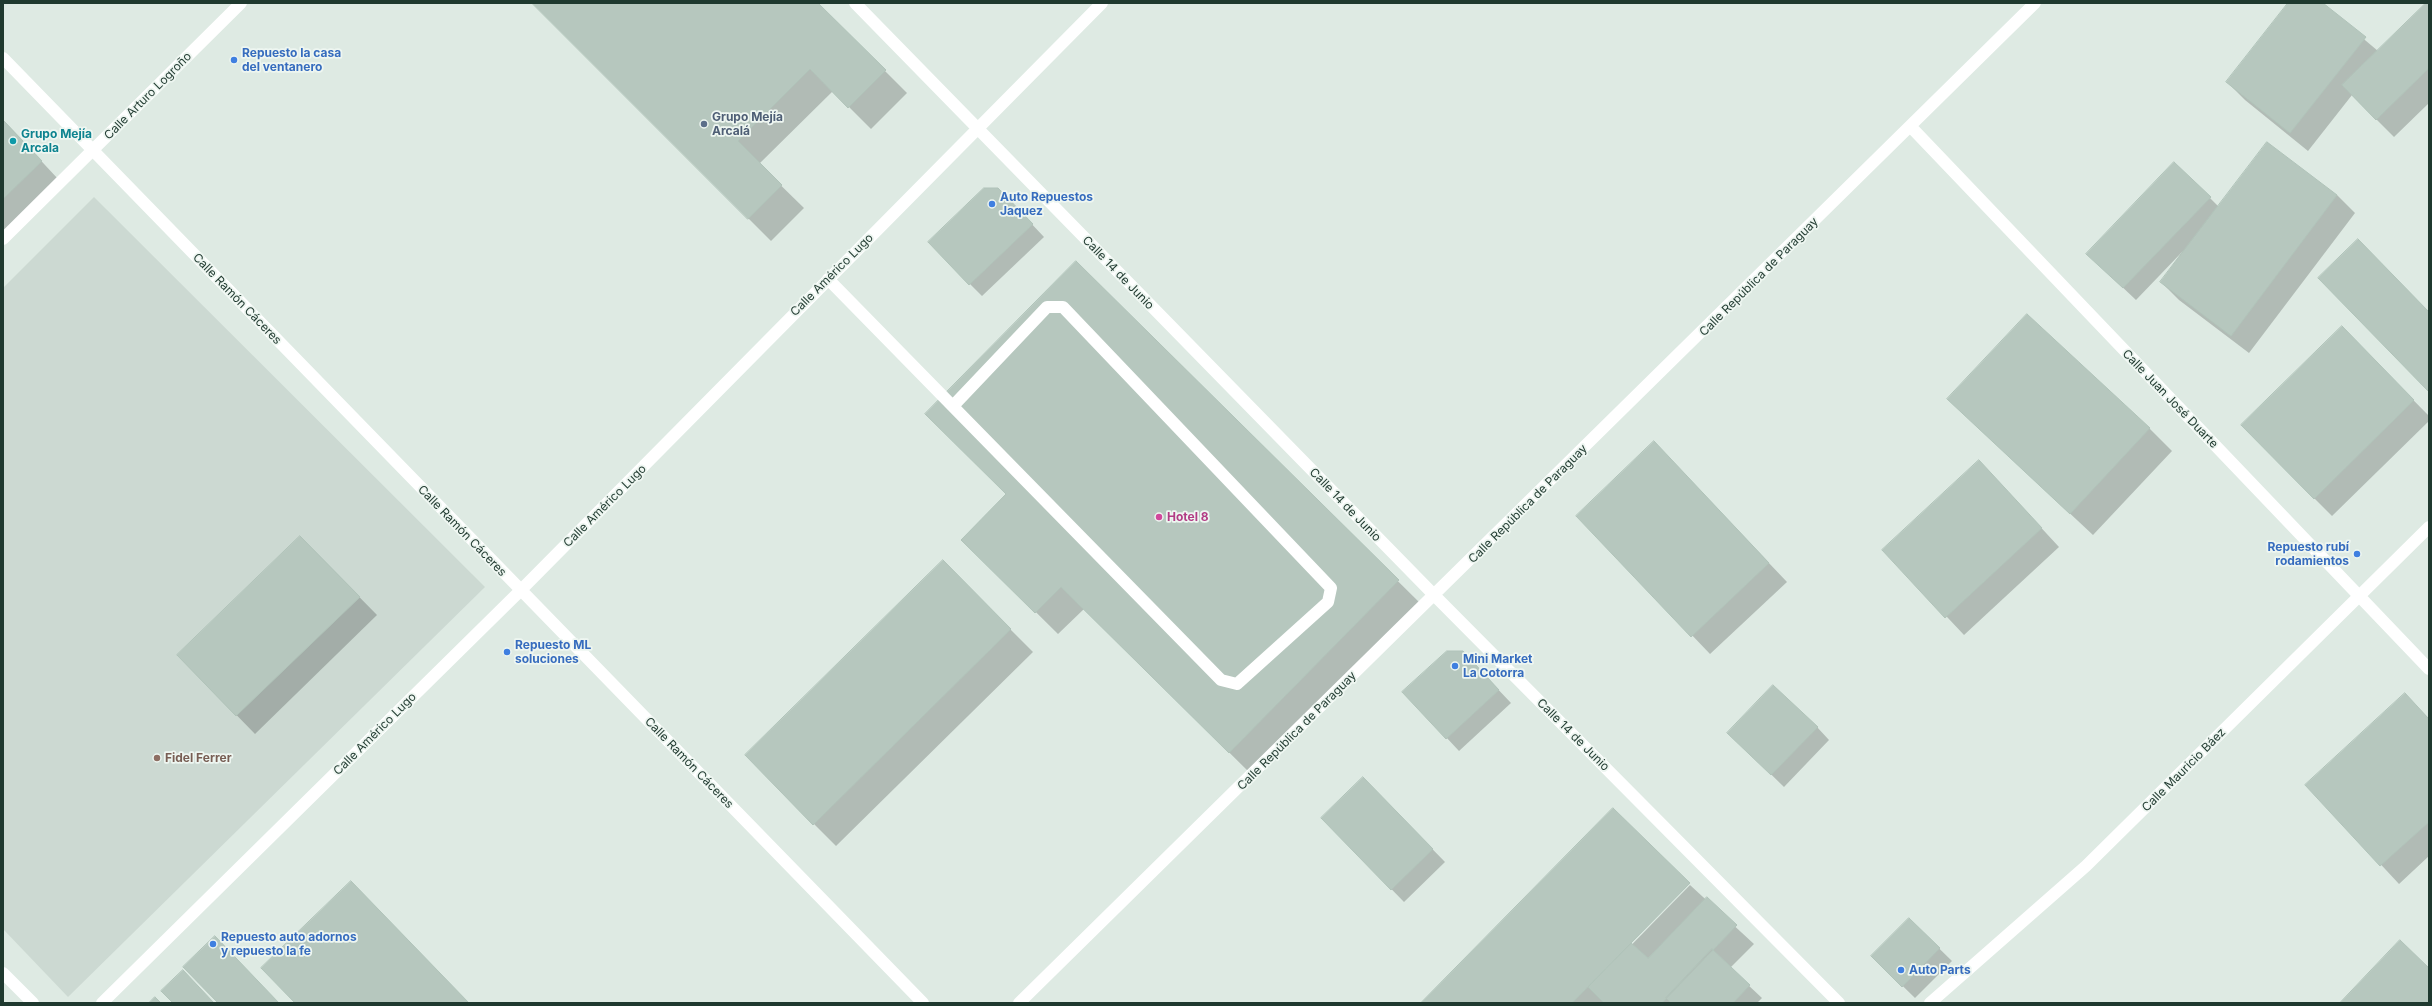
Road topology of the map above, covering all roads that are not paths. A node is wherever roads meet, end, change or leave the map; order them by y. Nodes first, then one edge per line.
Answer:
1 (241, 3) edge
2 (855, 3) edge
3 (1102, 3) edge
4 (2035, 3) edge
5 (3, 58) edge
6 (1911, 127) junction
7 (976, 129) junction
8 (93, 150) junction
9 (3, 239) edge
10 (828, 279) junction
11 (953, 406) junction
12 (2429, 527) edge
13 (520, 591) junction
14 (1435, 596) junction
15 (2358, 597) junction
16 (2429, 669) edge
17 (3, 974) edge
18 (33, 1003) edge
19 (102, 1003) edge
20 (923, 1003) edge
21 (1020, 1003) edge
22 (1839, 1003) edge
23 (1930, 1003) edge

1 - 8 street, Calle Arturo Logroño
2 - 7 street, Calle 14 de Junio
3 - 7 street, Calle Américo Lugo
4 - 6 street, Calle República de Paraguay
5 - 8 street, Calle Ramón Cáceres
6 - 14 street, Calle República de Paraguay
6 - 15 street, Calle Juan José Duarte
7 - 10 street, Calle Américo Lugo
7 - 14 street, Calle 14 de Junio
8 - 9 street, Calle Arturo Logroño
8 - 13 street, Calle Ramón Cáceres
10 - 11 street
10 - 13 street, Calle Américo Lugo
11 - 11 street
12 - 15 street, Calle Mauricio Báez
13 - 19 street, Calle Américo Lugo
13 - 20 street, Calle Ramón Cáceres
14 - 21 street, Calle República de Paraguay
14 - 22 street, Calle 14 de Junio
15 - 16 street, Calle Juan José Duarte
15 - 23 street, Calle Mauricio Báez
17 - 18 street

